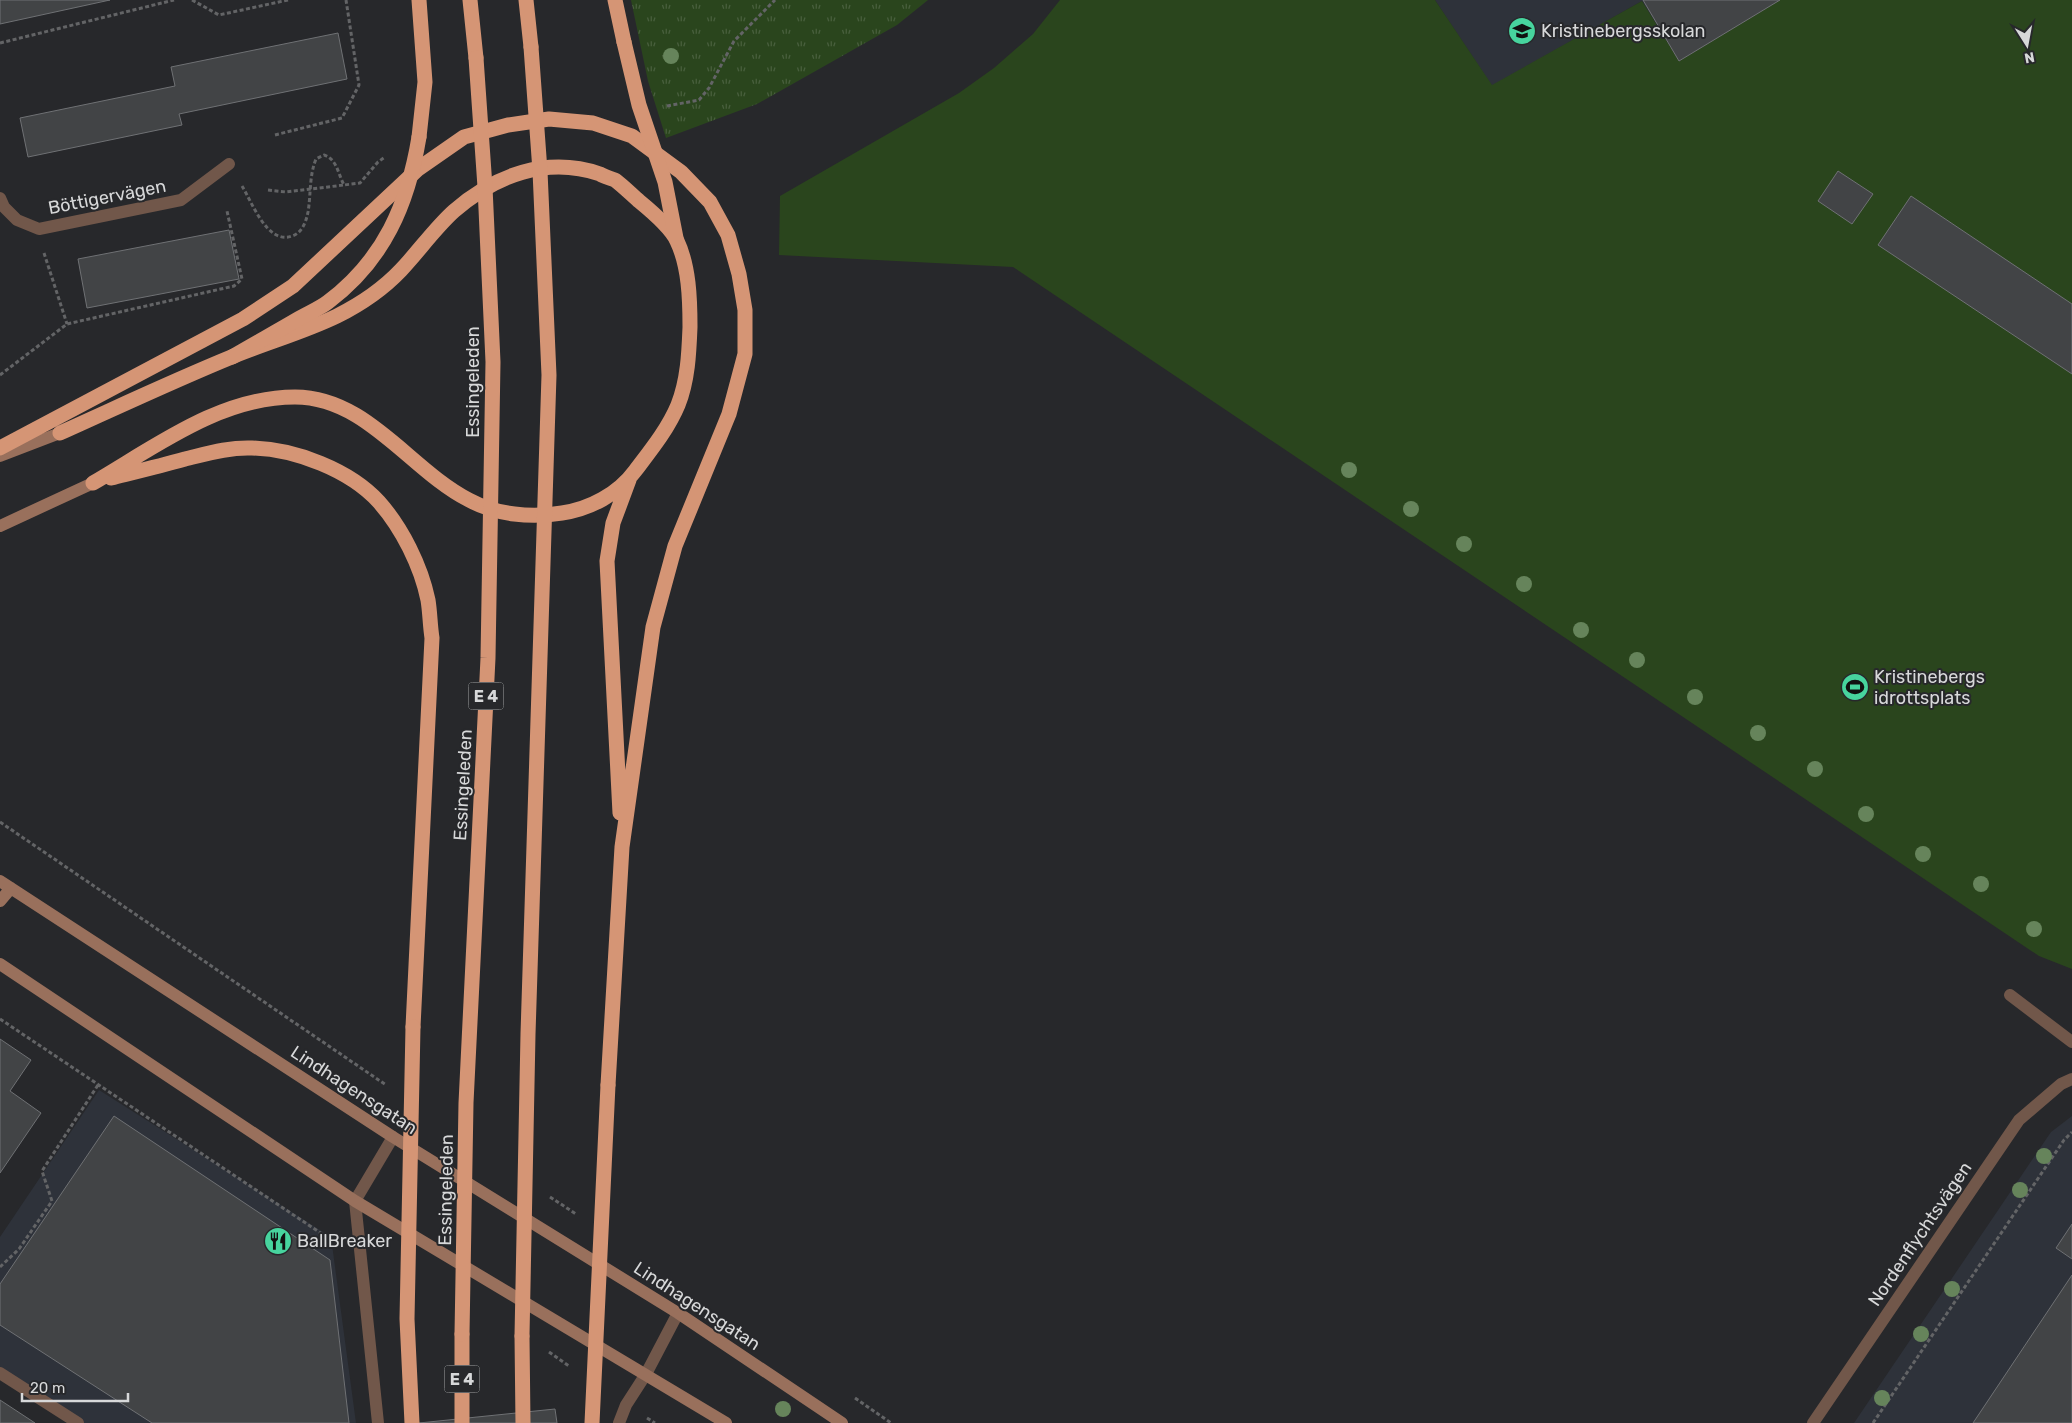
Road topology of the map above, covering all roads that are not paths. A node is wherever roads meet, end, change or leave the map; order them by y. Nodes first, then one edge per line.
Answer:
1 (419, 0) edge
2 (470, 0) edge
3 (526, 0) edge
4 (615, 0) edge
5 (229, 164) road end
6 (0, 198) edge
7 (676, 238) junction
8 (232, 357) junction
9 (60, 433) joint
10 (0, 448) edge
11 (0, 456) edge
12 (629, 480) junction
13 (93, 483) junction
14 (0, 526) edge
15 (622, 847) junction
16 (5, 885) edge
17 (0, 901) edge
18 (0, 964) edge
19 (2010, 995) dead end
20 (2072, 1042) edge
21 (2072, 1079) edge
22 (393, 1137) junction
23 (355, 1200) junction
24 (678, 1313) junction
25 (0, 1372) edge
26 (646, 1374) junction
27 (78, 1423) edge
28 (378, 1423) edge
29 (412, 1423) edge
30 (462, 1423) edge
31 (523, 1423) edge
32 (592, 1423) edge
33 (619, 1423) edge
34 (726, 1423) edge
35 (842, 1423) edge
36 (1813, 1423) edge

1 - 8 highway, bridge
2 - 30 highway, Essingeleden / E 4, bridge
3 - 31 highway, bridge
4 - 7 highway, bridge
5 - 6 street, Böttigervägen
7 - 8 highway, bridge
7 - 12 highway
8 - 9 highway
9 - 11 street
10 - 15 highway
12 - 13 highway, bridge
12 - 15 highway
13 - 14 street
13 - 29 highway, bridge
15 - 32 highway, bridge
16 - 17 street
16 - 22 street, Lindhagensgatan
18 - 23 street
19 - 20 street
21 - 36 street, Nordenflychtsvägen
22 - 23 street
22 - 24 street, Lindhagensgatan
23 - 26 street
23 - 28 street
24 - 26 street
24 - 35 street, Lindhagensgatan
25 - 27 street
26 - 33 street
26 - 34 street

